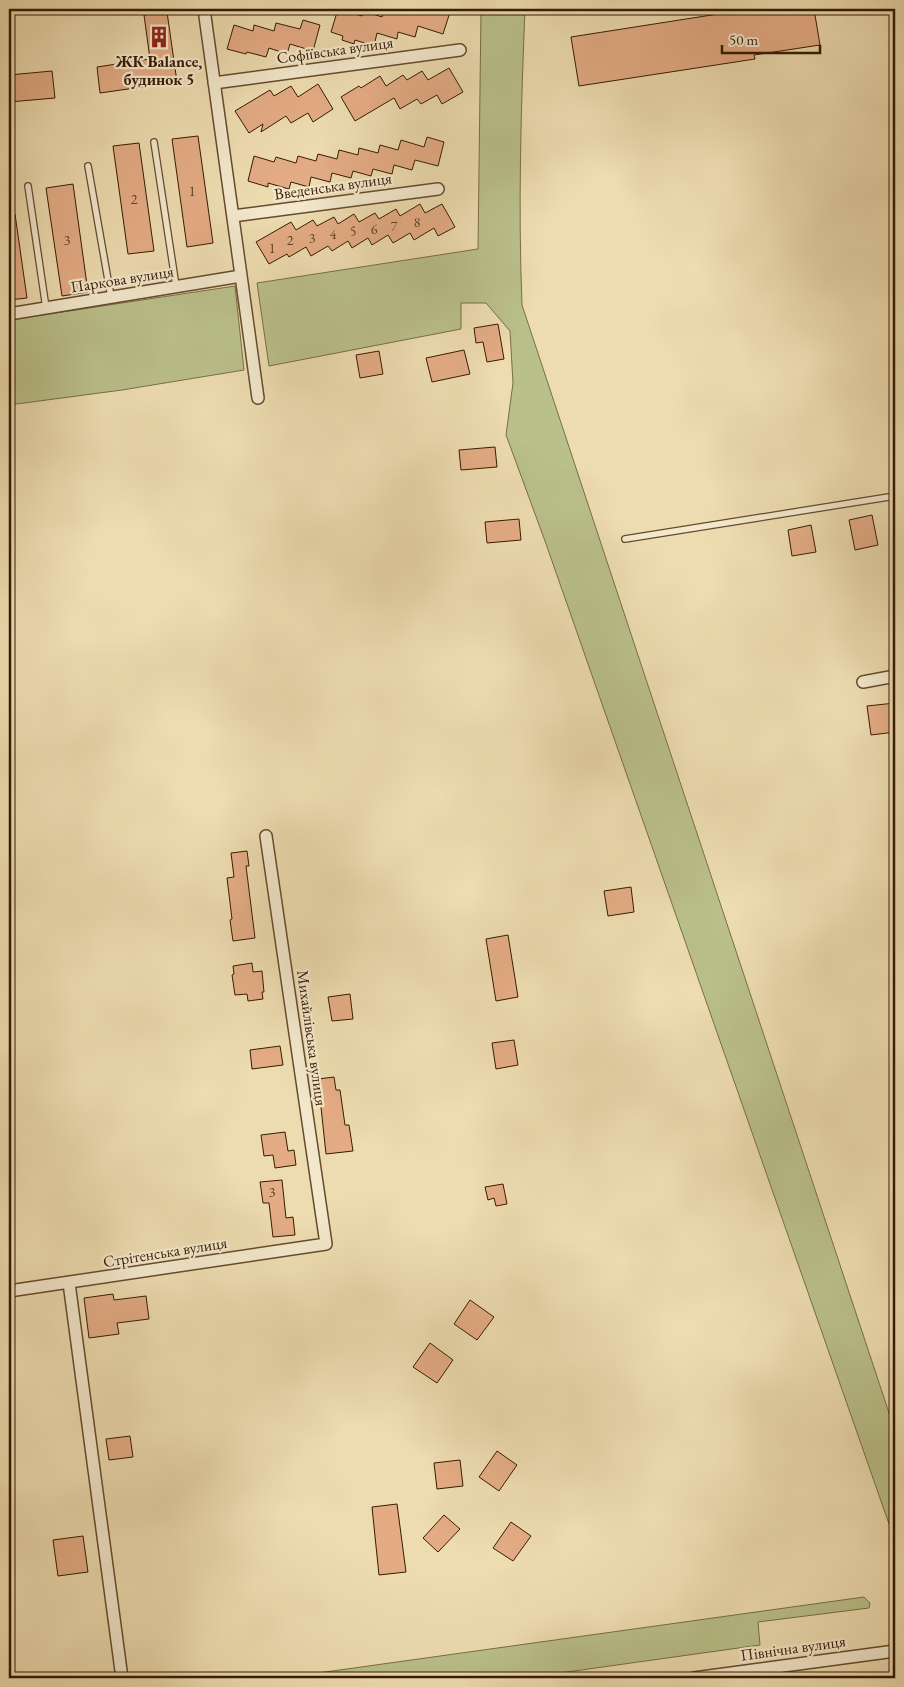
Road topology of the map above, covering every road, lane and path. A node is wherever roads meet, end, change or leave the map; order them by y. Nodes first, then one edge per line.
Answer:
1 (204, 9) edge
2 (460, 50) dead end
3 (214, 83) junction
4 (154, 142) dead end
5 (88, 166) dead end
6 (28, 186) dead end
7 (438, 188) dead end
8 (233, 216) junction
9 (241, 276) junction
10 (176, 286) junction
11 (111, 297) junction
12 (46, 308) junction
13 (9, 314) edge
14 (258, 398) dead end
15 (895, 496) edge
16 (625, 539) dead end
17 (895, 676) edge
18 (863, 682) dead end
19 (266, 836) dead end
20 (326, 1244) joint
21 (69, 1283) junction
22 (9, 1291) edge
23 (895, 1651) edge
24 (122, 1678) edge
25 (694, 1678) edge

1 - 3 street
2 - 3 street, Софіївська вулиця
3 - 8 street
4 - 10 lane
5 - 11 lane
6 - 12 lane
7 - 8 street, Введенська вулиця
8 - 9 street
9 - 10 street, Паркова вулиця
9 - 14 street
10 - 11 street, Паркова вулиця
11 - 12 street, Паркова вулиця
12 - 13 street, Паркова вулиця
15 - 16 lane
17 - 18 street
19 - 20 street, Михайлівська вулиця
20 - 21 street, Стрітенська вулиця
21 - 22 street, Стрітенська вулиця
21 - 24 street
23 - 25 street, Північна вулиця

